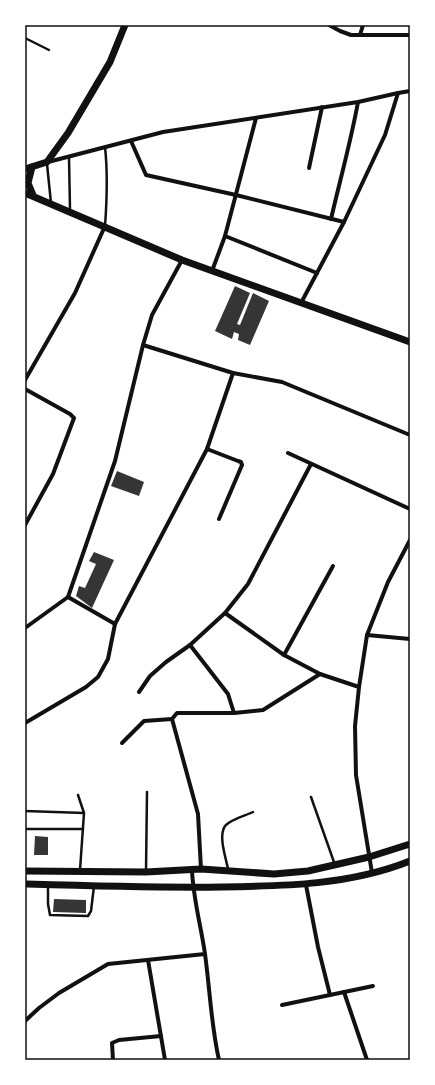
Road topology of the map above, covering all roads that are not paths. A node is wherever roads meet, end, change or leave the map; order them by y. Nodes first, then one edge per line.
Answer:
1 (125, 25) edge
2 (329, 25) edge
3 (363, 25) edge
4 (360, 34) junction
5 (410, 35) edge
6 (25, 38) edge
7 (49, 50) dead end
8 (410, 91) edge
9 (398, 93) junction
10 (358, 102) junction
11 (322, 106) junction
12 (256, 118) junction
13 (131, 141) junction
14 (105, 147) junction
15 (69, 156) junction
16 (47, 162) junction
17 (29, 168) edge
18 (309, 168) dead end
19 (25, 193) edge
20 (33, 195) junction
21 (236, 195) junction
22 (51, 203) junction
23 (70, 211) junction
24 (331, 219) junction
25 (344, 222) junction
26 (105, 226) junction
27 (224, 236) junction
28 (182, 260) junction
29 (212, 271) junction
30 (317, 273) junction
31 (301, 303) junction
32 (410, 342) edge
33 (143, 345) junction
34 (234, 373) junction
35 (25, 380) edge
36 (25, 389) edge
37 (410, 435) edge
38 (207, 449) junction
39 (288, 453) dead end
40 (311, 464) junction
41 (410, 509) edge
42 (219, 519) dead end
43 (25, 525) edge
44 (410, 540) edge
45 (333, 566) dead end
46 (68, 597) junction
47 (225, 613) junction
48 (115, 624) junction
49 (25, 628) edge
50 (367, 635) junction
51 (410, 639) edge
52 (190, 645) junction
53 (284, 655) junction
54 (320, 674) junction
55 (359, 687) junction
56 (139, 692) dead end
57 (234, 713) junction
58 (173, 717) junction
59 (25, 723) edge
60 (122, 743) dead end
61 (147, 792) dead end
62 (78, 795) dead end
63 (311, 797) dead end
64 (25, 811) edge
65 (253, 812) dead end
66 (84, 813) junction
67 (25, 828) edge
68 (82, 829) junction
69 (410, 844) edge
70 (369, 857) junction
71 (410, 861) edge
72 (335, 865) junction
73 (201, 869) junction
74 (192, 870) junction
75 (25, 871) edge
76 (80, 871) junction
77 (146, 872) junction
78 (229, 872) junction
79 (372, 873) junction
80 (25, 884) edge
81 (48, 885) junction
82 (306, 885) junction
83 (94, 886) junction
84 (193, 887) junction
85 (205, 954) junction
86 (148, 960) junction
87 (373, 986) dead end
88 (344, 992) junction
89 (330, 995) junction
90 (282, 1005) dead end
91 (25, 1021) edge
92 (161, 1036) junction
93 (113, 1060) edge
94 (165, 1060) edge
95 (218, 1060) edge
96 (367, 1060) edge

1 - 16 main road
2 - 4 street
3 - 4 street
4 - 5 street
6 - 7 lane
8 - 9 street
9 - 10 street
9 - 25 street
10 - 11 street
10 - 24 street
11 - 12 street
11 - 18 street
12 - 13 street
12 - 21 street
13 - 14 street
13 - 21 street
14 - 15 street
14 - 26 lane
15 - 16 street
15 - 23 lane
16 - 17 main road
16 - 22 lane
17 - 20 main road
19 - 20 main road
20 - 22 main road
21 - 24 street
21 - 27 street
22 - 23 main road
23 - 26 main road
24 - 25 street
25 - 30 street
26 - 28 main road
26 - 35 street
27 - 29 street
27 - 30 street
28 - 29 main road
28 - 33 street
29 - 31 main road
30 - 31 street
31 - 32 main road
33 - 34 street
33 - 46 street
34 - 37 street
34 - 38 street
36 - 43 street
38 - 42 street
38 - 48 street
39 - 40 street
40 - 41 street
40 - 47 street
44 - 50 street
45 - 53 street
46 - 48 street
46 - 49 street
47 - 52 street
47 - 53 street
48 - 59 street
50 - 51 street
50 - 55 street
52 - 56 street
52 - 57 street
53 - 54 street
54 - 55 street
54 - 57 street
55 - 70 street
57 - 58 street
58 - 60 street
58 - 73 street
61 - 77 lane
62 - 66 lane
63 - 72 lane
64 - 66 lane
65 - 78 lane
66 - 68 lane
67 - 68 lane
68 - 76 lane
69 - 70 main road
70 - 72 main road
70 - 79 street
71 - 79 main road
72 - 78 main road
73 - 74 main road
73 - 78 main road
74 - 77 main road
74 - 84 street
75 - 76 main road
76 - 77 main road
79 - 82 main road
80 - 81 main road
81 - 83 main road
81 - 83 lane
82 - 84 main road
82 - 89 street
83 - 84 main road
84 - 85 street
85 - 86 street
85 - 95 street
86 - 91 street
86 - 92 street
87 - 88 street
88 - 89 street
88 - 96 street
89 - 90 street
92 - 93 street
92 - 94 street

